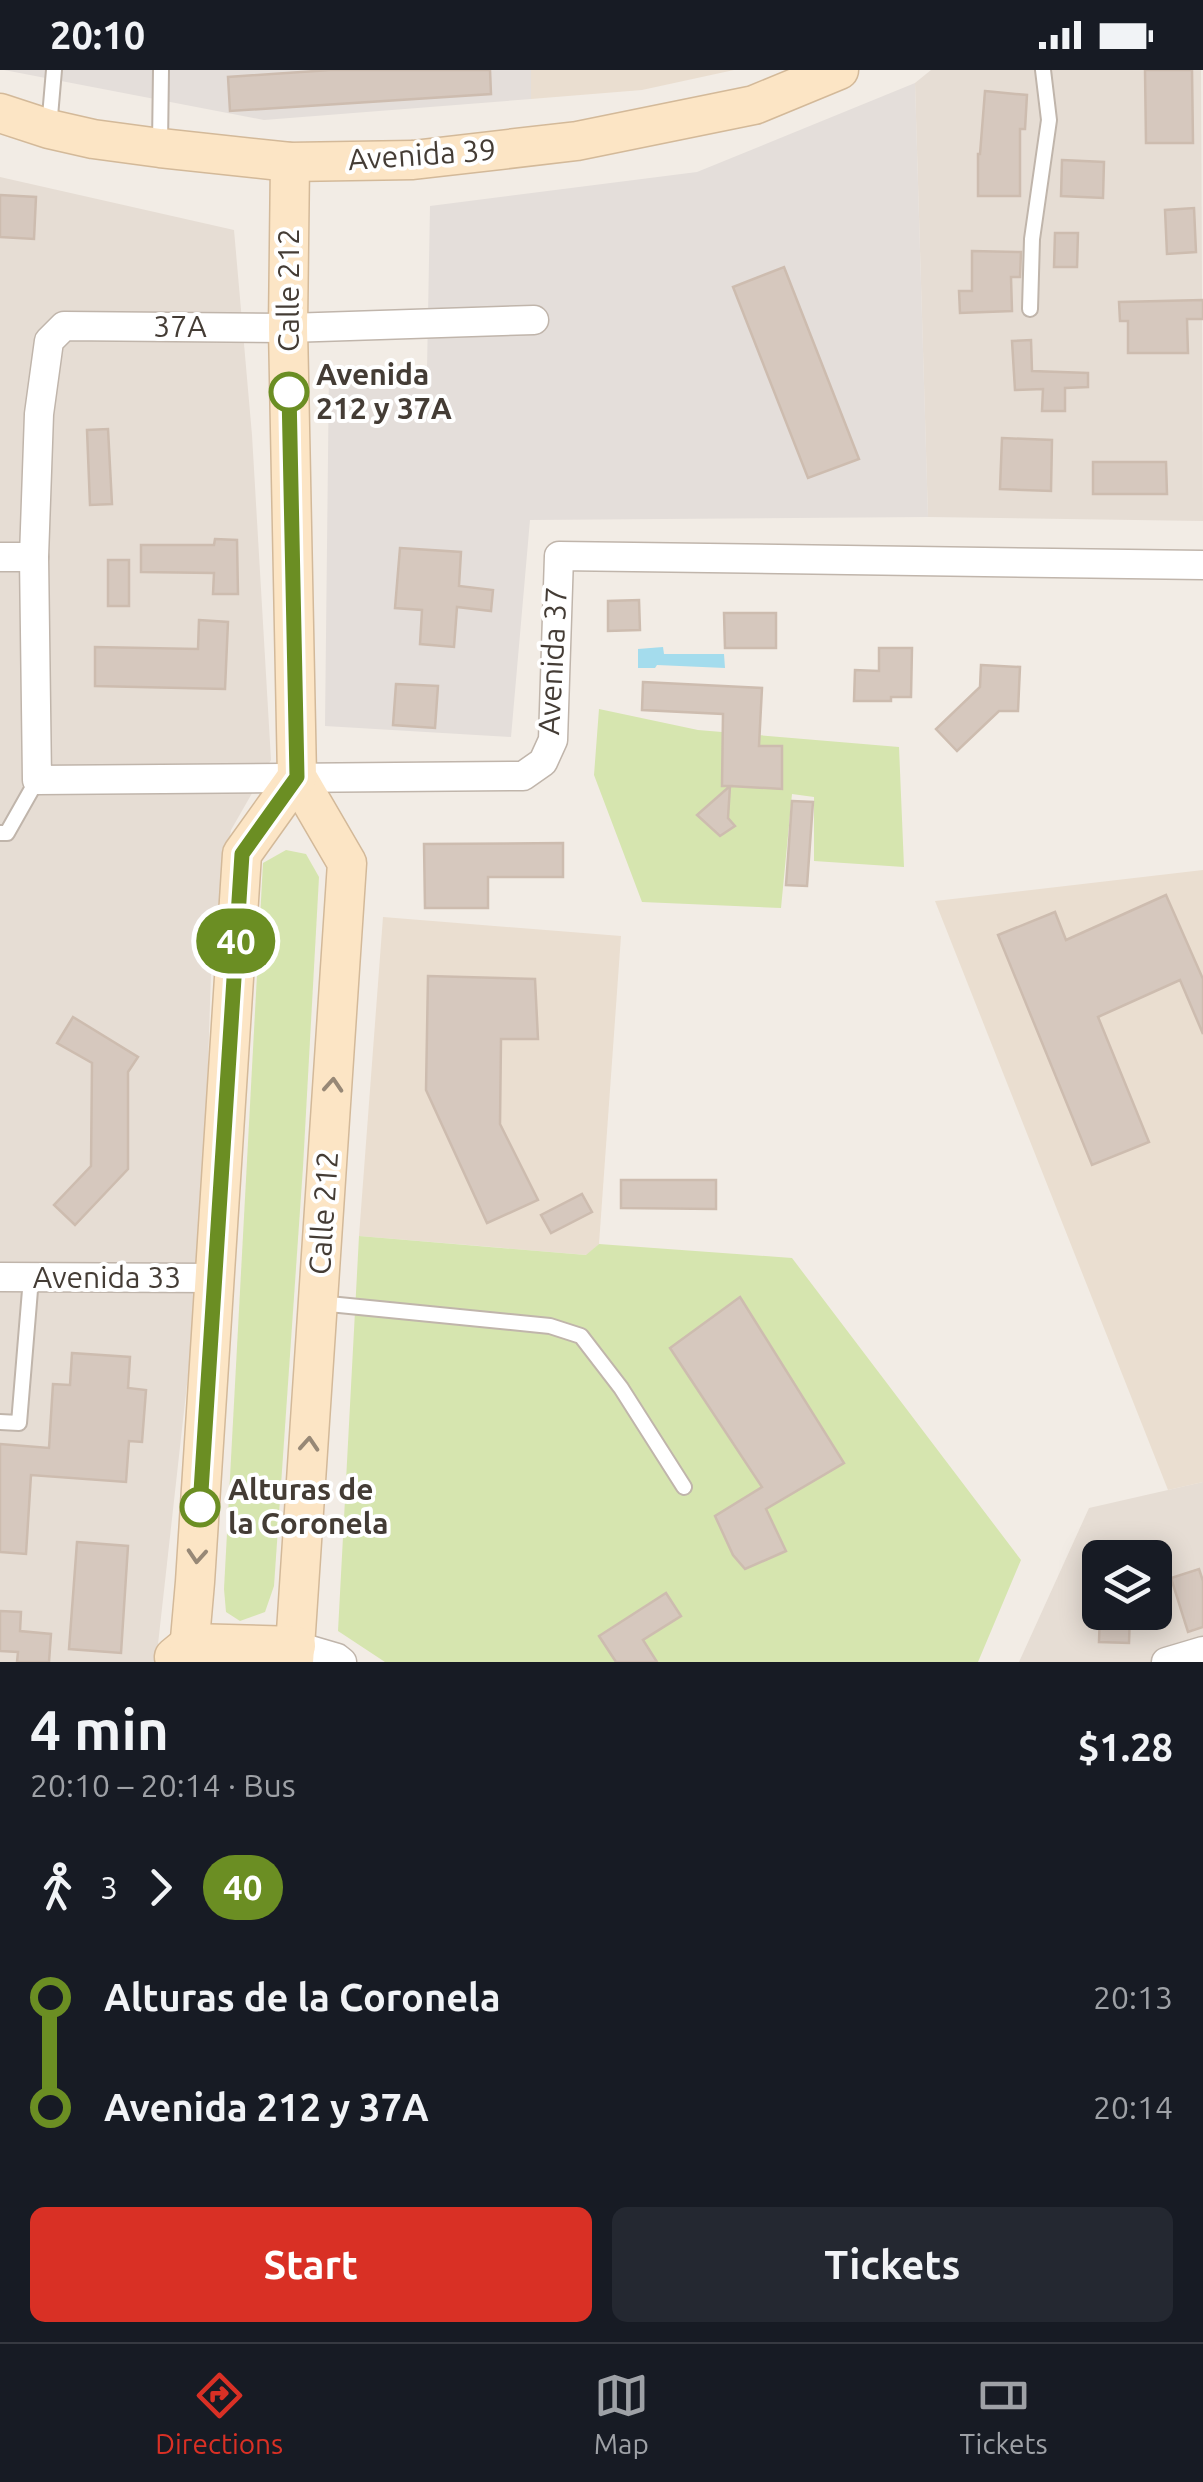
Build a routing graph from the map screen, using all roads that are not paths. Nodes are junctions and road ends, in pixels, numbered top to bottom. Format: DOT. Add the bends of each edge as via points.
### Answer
graph roads {
  1 [pos="54,70"];
  2 [pos="161,70"];
  3 [pos="838,70"];
  4 [pos="1043,70"];
  5 [pos="0,113"];
  6 [pos="49,129"];
  7 [pos="160,148"];
  8 [pos="290,162"];
  9 [pos="1030,310"];
  10 [pos="534,320"];
  11 [pos="288,328"];
  12 [pos="0,557"];
  13 [pos="34,557"];
  14 [pos="1203,565"];
  15 [pos="297,777"];
  16 [pos="37,780"];
  17 [pos="0,834"];
  18 [pos="0,1277"];
  19 [pos="31,1278"];
  20 [pos="215,1278"];
  21 [pos="318,1303"];
  22 [pos="0,1422"];
  23 [pos="684,1486"];
  24 [pos="1203,1651"];
  25 [pos="295,1654"];
  26 [pos="182,1656"];
  27 [pos="342,1662"];
  28 [pos="1166,1662"];
  1 -- 6 [label="lane"];
  2 -- 7 [label="lane"];
  3 -- 8 [label="street, Avenida 39" via="754,105 577,141 413,160"];
  4 -- 9 [label="lane" via="1049,120 1032,239"];
  5 -- 6 [label="street, Avenida 39"];
  6 -- 7 [label="street, Avenida 39"];
  7 -- 8 [label="street, Avenida 39"];
  8 -- 11 [label="street, Calle 212"];
  10 -- 11 [label="street, 37A"];
  11 -- 13 [label="street, 37A" via="64,326 49,341 39,414"];
  11 -- 15 [label="street, Calle 212"];
  12 -- 13 [label="street"];
  13 -- 16 [label="street"];
  14 -- 15 [label="street, Avenida 37" via="558,556 552,740 544,762 524,776"];
  15 -- 16 [label="street, Avenida 37"];
  15 -- 20 [label="street" via="242,854"];
  21 -- 15 [label="street, Calle 212, one-way" via="346,862"];
  16 -- 17 [label="lane" via="7,833"];
  18 -- 19 [label="street, Avenida 33"];
  19 -- 20 [label="street, Avenida 33"];
  19 -- 22 [label="lane" via="18,1423"];
  20 -- 26 [label="street, one-way"];
  21 -- 23 [label="lane" via="550,1326 582,1336"];
  25 -- 21 [label="street, Calle 212, one-way"];
  24 -- 28 [label="street"];
  25 -- 26 [label="street"];
  25 -- 27 [label="street"];
}
